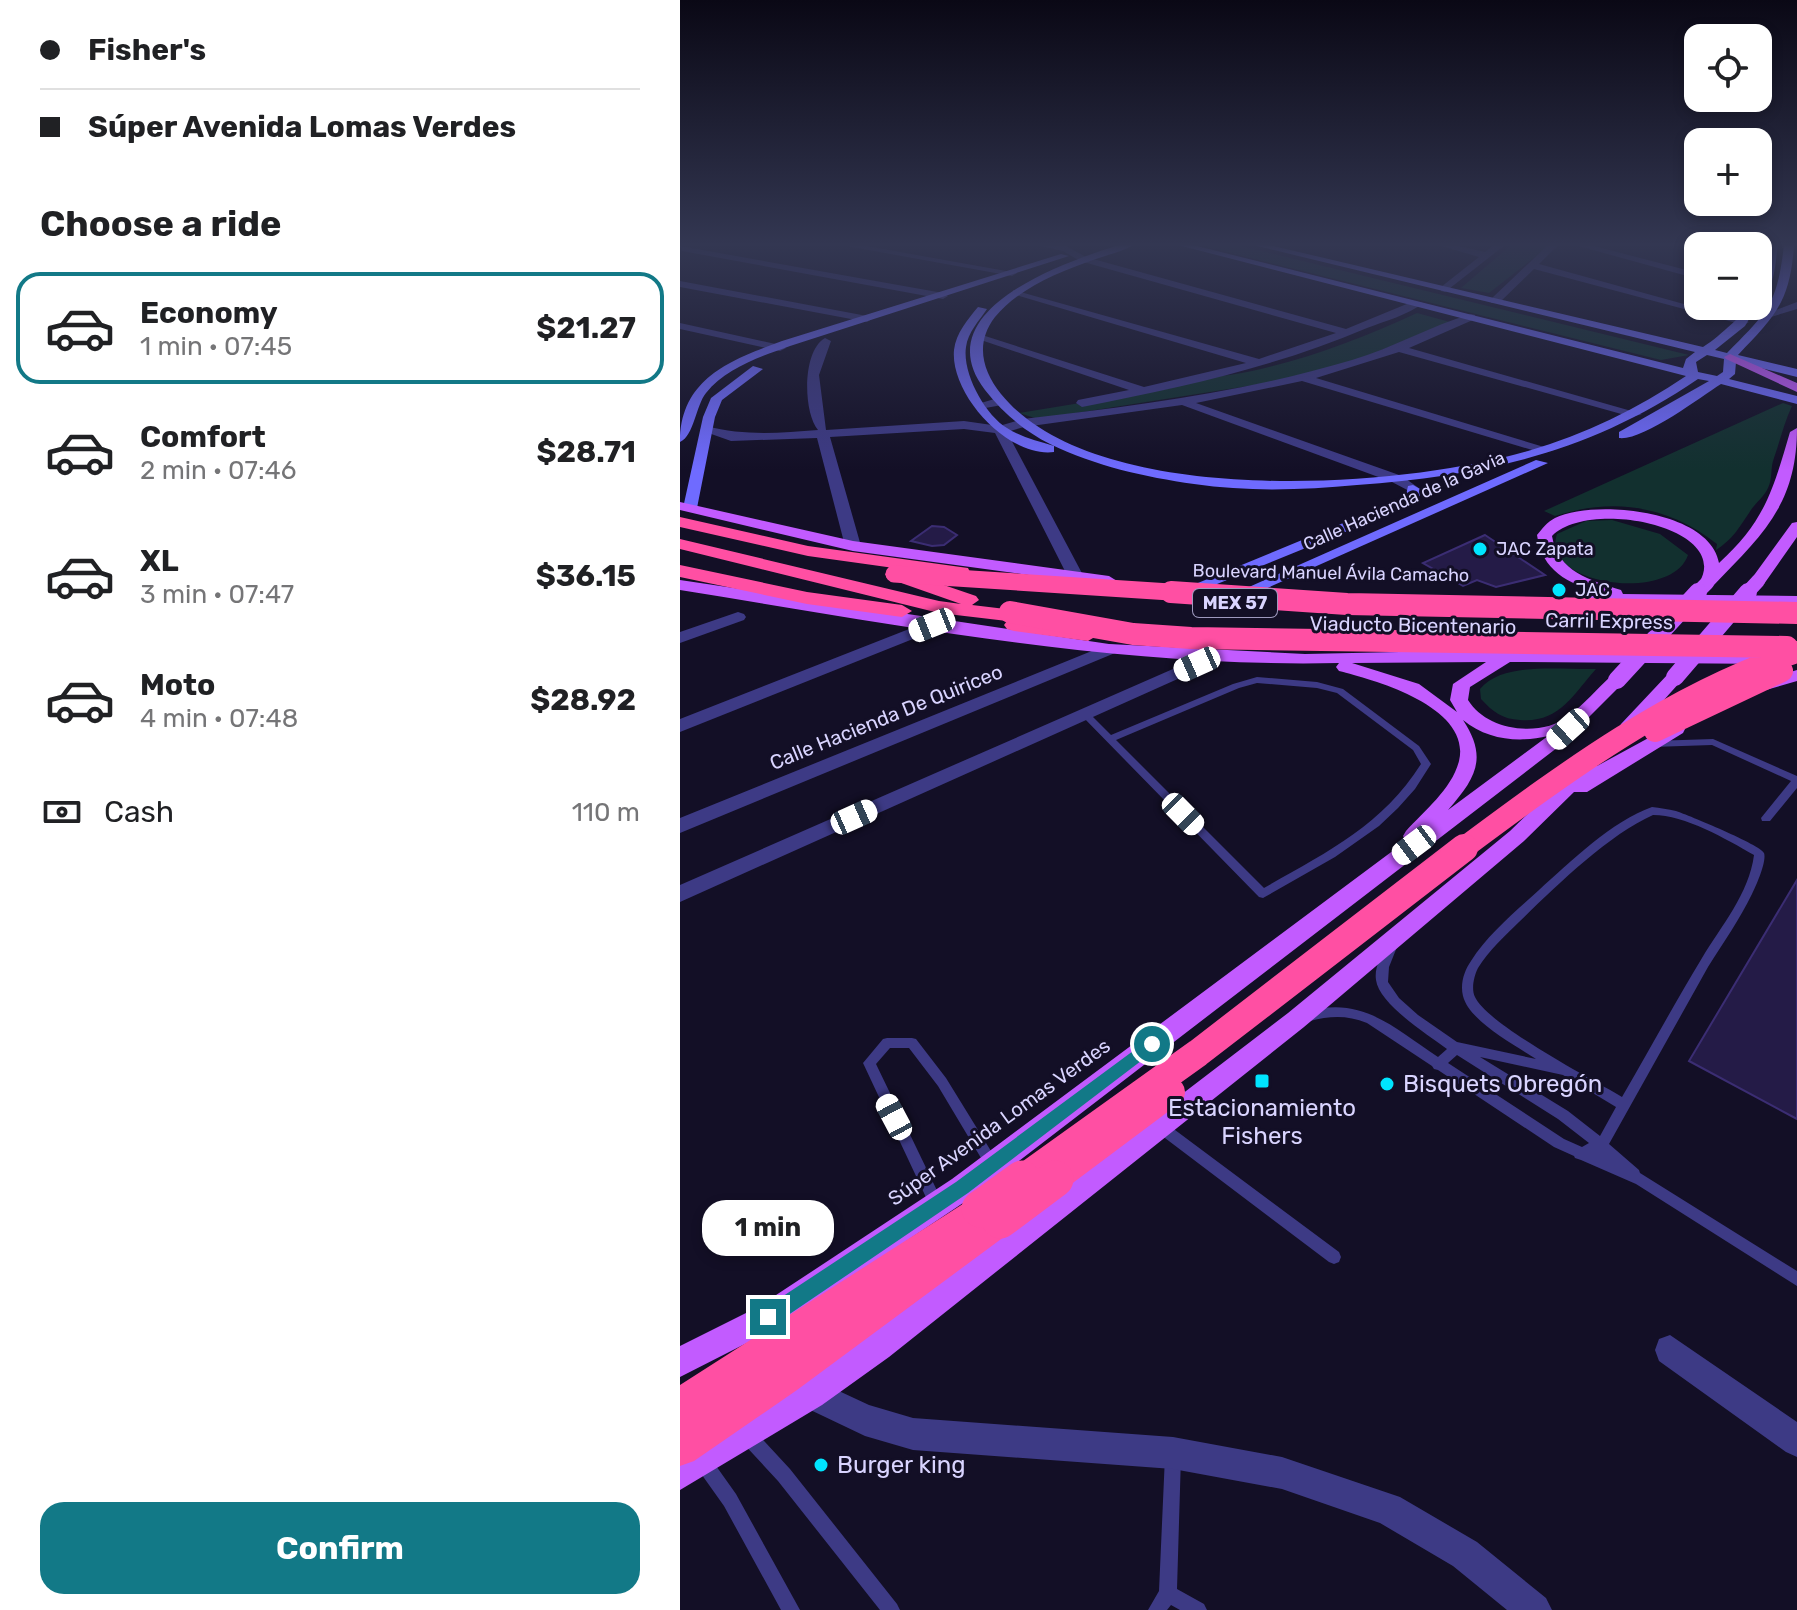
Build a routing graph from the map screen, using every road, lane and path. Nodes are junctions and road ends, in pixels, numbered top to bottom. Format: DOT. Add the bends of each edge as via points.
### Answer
graph roads {
  1 [pos="864,320"];
  2 [pos="898,320"];
  3 [pos="973,320"];
  4 [pos="989,320"];
  5 [pos="1110,320"];
  6 [pos="1302,320"];
  7 [pos="1377,320"];
  8 [pos="1464,320"];
  9 [pos="1483,320"];
  10 [pos="1575,320"];
  11 [pos="1737,320"];
  12 [pos="1765,320"];
  13 [pos="1744,322"];
  14 [pos="680,326"];
  15 [pos="1347,333"];
  16 [pos="978,337"];
  17 [pos="825,341"];
  18 [pos="780,348"];
  19 [pos="1398,348"];
  20 [pos="1709,352"];
  21 [pos="1730,357"];
  22 [pos="1260,363"];
  23 [pos="1797,373"];
  24 [pos="1695,375"];
  25 [pos="1305,378"];
  26 [pos="1717,380"];
  27 [pos="711,381"];
  28 [pos="734,383"];
  29 [pos="1797,388"];
  30 [pos="1145,391"];
  31 [pos="1797,400"];
  32 [pos="998,402"];
  33 [pos="1183,403"];
  34 [pos="984,411"];
  35 [pos="1636,414"];
  36 [pos="1018,419"];
  37 [pos="707,423"];
  38 [pos="1000,430"];
  39 [pos="822,431"];
  40 [pos="1797,432"];
  41 [pos="680,438"];
  42 [pos="1539,456"];
  43 [pos="1397,479"];
  44 [pos="1413,489"];
  45 [pos="683,512"];
  46 [pos="1797,526"];
  47 [pos="680,531"];
  48 [pos="680,544"];
  49 [pos="853,546"];
  50 [pos="680,571"];
  51 [pos="894,574"];
  52 [pos="1076,577"];
  53 [pos="1709,581"];
  54 [pos="680,585"];
  55 [pos="1184,592"];
  56 [pos="1239,595"];
  57 [pos="1630,598"];
  58 [pos="1797,601"];
  59 [pos="1797,613"];
  60 [pos="738,617"];
  61 [pos="1797,620"];
  62 [pos="932,625"];
  63 [pos="1131,637"];
  64 [pos="680,638"];
  65 [pos="1109,649"];
  66 [pos="1797,651"];
  67 [pos="1214,656"];
  68 [pos="1508,656"];
  69 [pos="1305,659"];
  70 [pos="1797,668"];
  71 [pos="1797,675"];
  72 [pos="1086,715"];
  73 [pos="1581,718"];
  74 [pos="680,726"];
  75 [pos="1110,739"];
  76 [pos="1650,744"];
  77 [pos="1797,781"];
  78 [pos="1766,818"];
  79 [pos="680,826"];
  80 [pos="1517,836"];
  81 [pos="1389,864"];
  82 [pos="680,894"];
  83 [pos="1394,938"];
  84 [pos="1296,1020"];
  85 [pos="1457,1047"];
  86 [pos="1438,1065"];
  87 [pos="1571,1072"];
  88 [pos="1624,1105"];
  89 [pos="1160,1126"];
  90 [pos="1602,1144"];
  91 [pos="1580,1154"];
  92 [pos="993,1164"];
  93 [pos="1641,1180"];
  94 [pos="937,1204"];
  95 [pos="990,1214"];
  96 [pos="1334,1257"];
  97 [pos="1797,1279"];
  98 [pos="1670,1350"];
  99 [pos="680,1362"];
  100 [pos="811,1394"];
  101 [pos="680,1406"];
  102 [pos="746,1433"];
  103 [pos="1797,1441"];
  104 [pos="1173,1453"];
  105 [pos="687,1460"];
  106 [pos="1168,1594"];
  107 [pos="791,1610"];
  108 [pos="891,1610"];
  109 [pos="1157,1610"];
  110 [pos="1198,1610"];
  111 [pos="1534,1610"];
  1 -- 18 [label="main road"];
  2 -- 17 [label="main road"];
  3 -- 34 [label="main road" via="959,351 960,369"];
  4 -- 16 [label="main road"];
  5 -- 22 [label="street"];
  6 -- 15 [label="street"];
  7 -- 15 [label="street"];
  8 -- 19 [label="street"];
  9 -- 24 [label="main road"];
  10 -- 20 [label="main road"];
  11 -- 13 [label="street"];
  12 -- 21 [label="main road"];
  13 -- 20 [label="main road, Calle Hacienda de la Gavia"];
  14 -- 18 [label="street"];
  15 -- 22 [label="street"];
  16 -- 30 [label="street"];
  16 -- 32 [label="main road, Calle Hacienda de la Gavia" via="978,370"];
  17 -- 28 [label="main road"];
  17 -- 39 [label="street" via="811,379"];
  18 -- 27 [label="main road"];
  19 -- 25 [label="street"];
  19 -- 35 [label="street"];
  20 -- 21 [label="main road"];
  20 -- 24 [label="main road, Calle Hacienda de la Gavia" via="1690,361"];
  21 -- 23 [label="main road"];
  21 -- 26 [label="main road" via="1729,374"];
  21 -- 29 [label="main road"];
  22 -- 30 [label="street"];
  24 -- 26 [label="main road"];
  24 -- 35 [label="main road, Calle Hacienda de la Gavia"];
  25 -- 33 [label="street"];
  25 -- 42 [label="street"];
  26 -- 31 [label="main road"];
  26 -- 42 [label="main road, Calle Hacienda de la Gavia" via="1627,433"];
  27 -- 28 [label="main road"];
  27 -- 41 [label="main road" via="691,406"];
  28 -- 37 [label="main road" via="717,398"];
  30 -- 36 [label="street"];
  32 -- 34 [label="street"];
  32 -- 36 [label="main road, Calle Hacienda de la Gavia"];
  33 -- 36 [label="street"];
  33 -- 43 [label="street"];
  34 -- 38 [label="main road"];
  34 -- 39 [label="street"];
  35 -- 42 [label="main road, Calle Hacienda de la Gavia"];
  36 -- 38 [label="street"];
  36 -- 43 [label="main road, Calle Hacienda de la Gavia" via="1077,450 1196,480 1277,486"];
  37 -- 39 [label="street" via="743,437"];
  37 -- 45 [label="main road"];
  38 -- 39 [label="street" via="964,425"];
  38 -- 44 [label="main road" via="1081,461 1189,487 1271,495"];
  38 -- 52 [label="street"];
  39 -- 49 [label="street"];
  40 -- 53 [label="main road, Súper Avenida Lomas Verdes" via="1766,519"];
  42 -- 43 [label="main road, Calle Hacienda de la Gavia"];
  42 -- 44 [label="main road, Calle Hacienda de la Gavia"];
  42 -- 56 [label="main road, Calle Hacienda de la Gavia"];
  43 -- 44 [label="street"];
  44 -- 55 [label="main road, Calle Hacienda de la Gavia" via="1404,503"];
  45 -- 49 [label="main road, Boulevard Manuel Ávila Camacho"];
  45 -- 61 [label="highway, Boulevard Manuel Ávila Camacho / MEX 57" via="808,551 1189,602"];
  46 -- 80 [label="main road, bridge" via="1758,581 1650,707"];
  47 -- 51 [label="highway, Viaducto Bicentenario"];
  48 -- 66 [label="highway, MEX 57" via="939,607 998,615 1198,634"];
  49 -- 52 [label="main road, Boulevard Manuel Ávila Camacho"];
  50 -- 63 [label="highway" via="859,606"];
  51 -- 59 [label="highway, Viaducto Bicentenario, bridge" via="1347,604"];
  51 -- 63 [label="highway, Viaducto Bicentenario, bridge" via="1010,612"];
  52 -- 55 [label="main road, Boulevard Manuel Ávila Camacho"];
  53 -- 57 [label="main road" via="1709,554 1698,539 1637,516 1583,515 1559,522 1544,535 1545,551 1558,568"];
  53 -- 73 [label="main road, Súper Avenida Lomas Verdes, bridge"];
  54 -- 62 [label="main road"];
  55 -- 56 [label="main road, Boulevard Manuel Ávila Camacho"];
  56 -- 57 [label="main road, Boulevard Manuel Ávila Camacho"];
  57 -- 58 [label="main road, Boulevard Manuel Ávila Camacho"];
  60 -- 64 [label="street"];
  62 -- 65 [label="main road"];
  62 -- 74 [label="street"];
  63 -- 66 [label="highway, Viaducto Bicentenario, bridge" via="1262,647"];
  65 -- 67 [label="main road"];
  65 -- 79 [label="street, Calle Hacienda De Quiriceo"];
  66 -- 68 [label="main road"];
  66 -- 95 [label="highway, bridge" via="1709,684 1507,815"];
  67 -- 69 [label="main road"];
  67 -- 72 [label="street"];
  68 -- 69 [label="main road"];
  68 -- 73 [label="main road" via="1462,684 1459,700 1472,719 1494,731 1516,734 1558,728"];
  69 -- 81 [label="main road" via="1406,685 1441,707 1466,741 1470,759 1461,780"];
  70 -- 95 [label="highway, bridge" via="1616,750 1398,912 1120,1132"];
  71 -- 76 [label="main road" via="1772,682"];
  72 -- 75 [label="lane"];
  72 -- 82 [label="street"];
  73 -- 81 [label="main road, Súper Avenida Lomas Verdes"];
  75 -- 75 [label="lane" via="1263,894 1371,829 1416,783 1426,764 1416,748 1340,691 1257,680"];
  76 -- 77 [label="lane" via="1713,742"];
  76 -- 80 [label="main road" via="1598,774"];
  77 -- 78 [label="lane"];
  80 -- 83 [label="main road"];
  81 -- 92 [label="main road, Súper Avenida Lomas Verdes"];
  83 -- 84 [label="main road"];
  83 -- 85 [label="lane" via="1382,985"];
  84 -- 86 [label="lane" via="1336,1010 1355,1012"];
  84 -- 89 [label="main road"];
  85 -- 86 [label="lane"];
  85 -- 87 [label="lane"];
  85 -- 90 [label="lane"];
  86 -- 91 [label="lane"];
  87 -- 88 [label="lane"];
  87 -- 88 [label="lane" via="1475,1009 1468,997 1474,964 1502,930 1626,823 1645,813 1670,814 1759,853 1752,881"];
  88 -- 90 [label="lane"];
  89 -- 96 [label="lane"];
  89 -- 100 [label="main road"];
  90 -- 91 [label="lane"];
  90 -- 93 [label="lane"];
  91 -- 93 [label="lane"];
  92 -- 94 [label="main road, Súper Avenida Lomas Verdes"];
  92 -- 94 [label="lane" via="912,1043 887,1043 869,1063"];
  93 -- 97 [label="lane"];
  94 -- 99 [label="main road, Súper Avenida Lomas Verdes" via="768,1317"];
  95 -- 101 [label="highway"];
  95 -- 105 [label="highway"];
  98 -- 103 [label="street"];
  100 -- 102 [label="main road"];
  100 -- 104 [label="street" via="865,1420 913,1434"];
  102 -- 105 [label="main road"];
  102 -- 108 [label="lane"];
  104 -- 106 [label="lane"];
  104 -- 111 [label="street" via="1282,1473 1388,1509 1465,1554"];
  105 -- 107 [label="lane" via="730,1500"];
  106 -- 109 [label="lane"];
  106 -- 110 [label="lane"];
}
